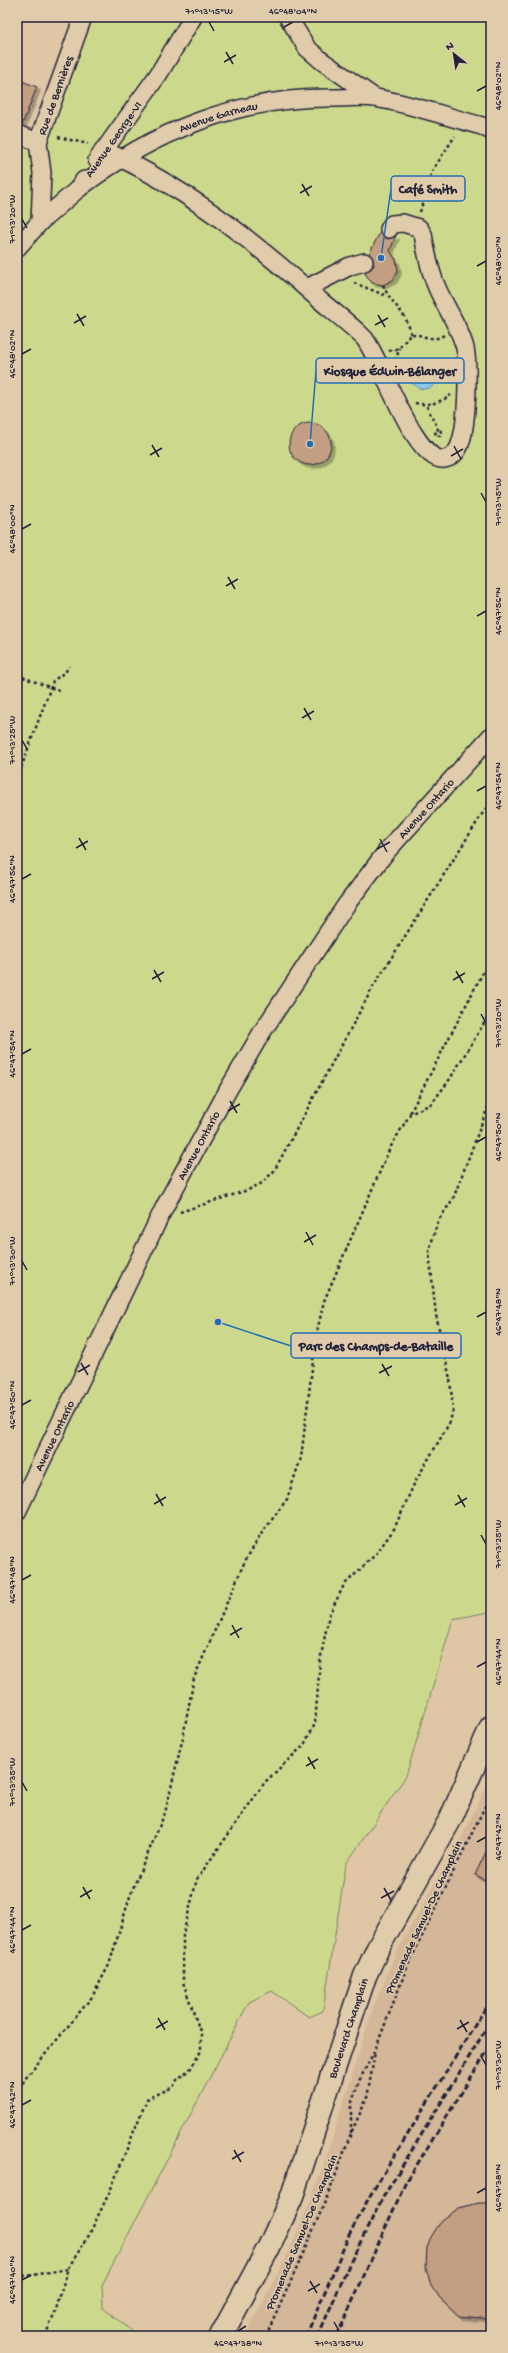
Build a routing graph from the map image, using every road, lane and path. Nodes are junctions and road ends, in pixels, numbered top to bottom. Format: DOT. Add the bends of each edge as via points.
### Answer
graph roads {
  1 [pos="83,17"];
  2 [pos="193,17"];
  3 [pos="288,17"];
  4 [pos="375,98"];
  5 [pos="464,122"];
  6 [pos="488,128"];
  7 [pos="17,134"];
  8 [pos="40,137"];
  9 [pos="103,150"];
  10 [pos="120,158"];
  11 [pos="78,189"];
  12 [pos="40,222"];
  13 [pos="419,228"];
  14 [pos="389,229"];
  15 [pos="17,248"];
  16 [pos="364,262"];
  17 [pos="347,283"];
  18 [pos="383,285"];
  19 [pos="307,288"];
  20 [pos="387,296"];
  21 [pos="454,323"];
  22 [pos="411,334"];
  23 [pos="368,346"];
  24 [pos="399,348"];
  25 [pos="396,368"];
  26 [pos="455,390"];
  27 [pos="409,400"];
  28 [pos="427,406"];
  29 [pos="438,430"];
  30 [pos="69,666"];
  31 [pos="17,675"];
  32 [pos="51,688"];
  33 [pos="60,691"];
  34 [pos="491,736"];
  35 [pos="17,779"];
  36 [pos="491,800"];
  37 [pos="17,892"];
  38 [pos="17,900"];
  39 [pos="491,956"];
  40 [pos="491,1012"];
  41 [pos="491,1099"];
  42 [pos="410,1114"];
  43 [pos="165,1206"];
  44 [pos="17,1512"];
  45 [pos="491,1727"];
  46 [pos="491,1794"];
  47 [pos="376,2050"];
  48 [pos="17,2094"];
  49 [pos="351,2133"];
  50 [pos="68,2268"];
  51 [pos="17,2275"];
  52 [pos="45,2336"];
  53 [pos="221,2336"];
  54 [pos="266,2336"];
  1 -- 8 [label="street, Rue de Bernières"];
  2 -- 9 [label="street, Avenue George-VI" via="158,75"];
  3 -- 4 [label="street, Avenue Garneau" via="307,48"];
  4 -- 5 [label="street, Avenue Garneau"];
  4 -- 10 [label="street, Avenue Garneau" via="304,97 241,107 198,120"];
  5 -- 6 [label="street, Avenue Garneau"];
  5 -- 13 [label="path" via="432,171 420,206"];
  7 -- 8 [label="street"];
  8 -- 9 [label="path" via="83,142"];
  8 -- 12 [label="street, Rue de Bernières"];
  9 -- 10 [label="street"];
  9 -- 11 [label="street, Avenue George-VI"];
  10 -- 11 [label="street, Avenue Garneau"];
  10 -- 19 [label="street" via="211,211"];
  11 -- 12 [label="street, Avenue George-VI"];
  12 -- 15 [label="street, Avenue George-VI"];
  13 -- 14 [label="street" via="403,223 392,224"];
  13 -- 21 [label="street" via="423,234 435,283"];
  16 -- 19 [label="street" via="350,266"];
  17 -- 20 [label="path" via="355,283"];
  18 -- 20 [label="path"];
  19 -- 23 [label="street" via="365,339"];
  20 -- 22 [label="path" via="404,314"];
  21 -- 22 [label="path" via="441,337 435,339"];
  21 -- 23 [label="street" via="465,348 465,403 462,440 458,450 446,459 438,459 419,442"];
  22 -- 24 [label="path"];
  23 -- 24 [label="path" via="382,351"];
  24 -- 25 [label="path"];
  26 -- 28 [label="path" via="436,404"];
  27 -- 28 [label="path"];
  28 -- 29 [label="path"];
  30 -- 32 [label="path" via="66,672 53,681"];
  31 -- 32 [label="path"];
  32 -- 33 [label="path"];
  32 -- 35 [label="path"];
  34 -- 43 [label="street, Avenue Ontario" via="386,852 346,905 236,1077"];
  36 -- 43 [label="path" via="372,987 274,1171 262,1183 248,1190 177,1212"];
  37 -- 38 [label="path"];
  39 -- 42 [label="path"];
  40 -- 42 [label="path" via="448,1082 431,1104"];
  41 -- 50 [label="path" via="453,1199 438,1221 429,1250 436,1315 450,1379 453,1410 450,1422 415,1482 394,1530 376,1554 344,1585 329,1615 320,1661 315,1724 304,1745 265,1782 212,1854 197,1879 183,1934 183,1982 201,2034 201,2051 191,2068 173,2087 147,2099 110,2191 88,2237"];
  42 -- 48 [label="path" via="390,1148 324,1301 316,1336 301,1458 287,1499 245,1561 194,1678 165,1813 131,1893 109,1965 92,1997 25,2079"];
  43 -- 44 [label="street, Avenue Ontario"];
  45 -- 53 [label="main road, Boulevard Champlain" via="451,1818 365,1976 291,2199 269,2247"];
  46 -- 47 [label="path, Promenade Samuel-De Champlain" via="408,1966"];
  47 -- 49 [label="path, Promenade Samuel-De Champlain" via="367,2098"];
  47 -- 49 [label="path, Promenade Samuel-De Champlain" via="354,2094"];
  49 -- 54 [label="path, Promenade Samuel-De Champlain" via="332,2185"];
  50 -- 51 [label="path" via="27,2276"];
  50 -- 52 [label="path" via="55,2313"];
}
